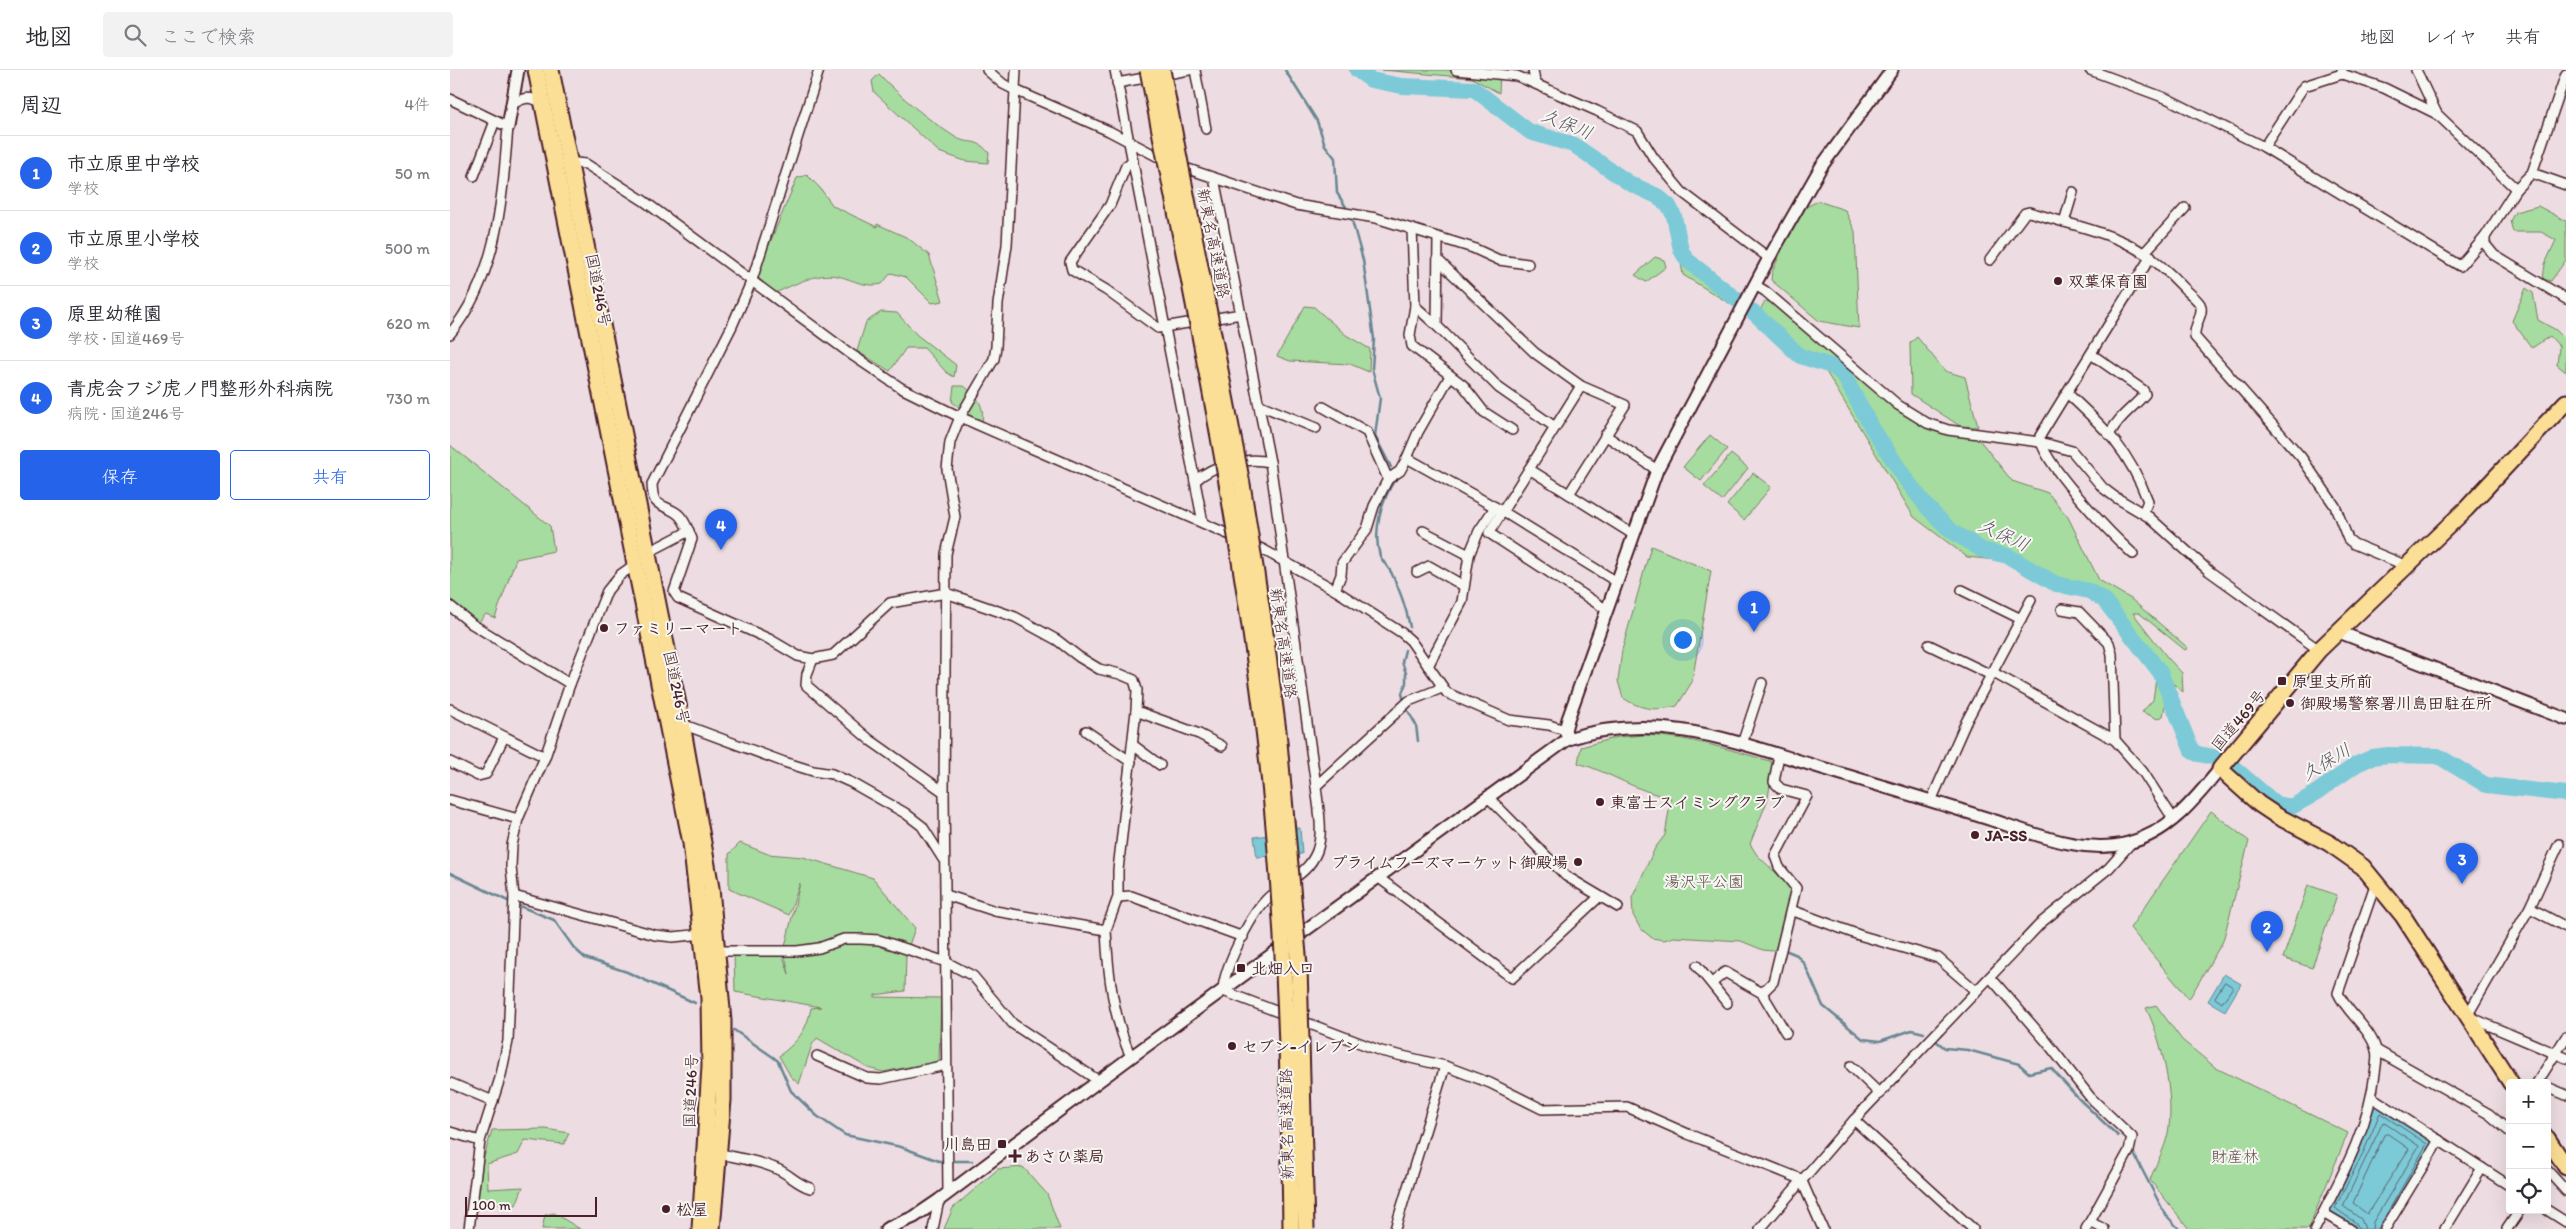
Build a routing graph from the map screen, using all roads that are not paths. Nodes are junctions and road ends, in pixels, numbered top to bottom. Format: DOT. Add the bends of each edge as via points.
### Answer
graph roads {
  1 [pos="518,70"];
  2 [pos="536,70"];
  3 [pos="551,70"];
  4 [pos="819,70"];
  5 [pos="987,70"];
  6 [pos="1016,70"];
  7 [pos="1115,70"];
  8 [pos="1148,70"];
  9 [pos="1162,70"];
  10 [pos="1188,70"];
  11 [pos="1196,70"];
  12 [pos="1456,70"];
  13 [pos="1533,70"];
  14 [pos="1892,70"];
  15 [pos="2090,70"];
  16 [pos="2416,70"];
  17 [pos="2342,72"];
  18 [pos="2566,74"];
  19 [pos="1535,82"];
  20 [pos="1117,83"];
  21 [pos="1015,90"];
  22 [pos="450,99"];
  23 [pos="543,103"];
  24 [pos="513,104"];
  25 [pos="2437,114"];
  26 [pos="495,121"];
  27 [pos="508,127"];
  28 [pos="1206,129"];
  29 [pos="1129,141"];
  30 [pos="2264,147"];
  31 [pos="1133,160"];
  32 [pos="563,162"];
  33 [pos="2532,173"];
  34 [pos="474,176"];
  35 [pos="1214,178"];
  36 [pos="2566,184"];
  37 [pos="2516,190"];
  38 [pos="2073,192"];
  39 [pos="2185,208"];
  40 [pos="2064,222"];
  41 [pos="1412,228"];
  42 [pos="1438,238"];
  43 [pos="2485,238"];
  44 [pos="2148,254"];
  45 [pos="1769,258"];
  46 [pos="1990,260"];
  47 [pos="1439,261"];
  48 [pos="1528,264"];
  49 [pos="752,280"];
  50 [pos="1755,285"];
  51 [pos="2566,300"];
  52 [pos="1415,306"];
  53 [pos="1241,314"];
  54 [pos="1437,326"];
  55 [pos="1166,328"];
  56 [pos="450,334"];
  57 [pos="2091,354"];
  58 [pos="1450,376"];
  59 [pos="1581,386"];
  60 [pos="2067,392"];
  61 [pos="2566,402"];
  62 [pos="1260,405"];
  63 [pos="1323,407"];
  64 [pos="960,417"];
  65 [pos="1555,427"];
  66 [pos="1316,428"];
  67 [pos="1512,430"];
  68 [pos="2110,433"];
  69 [pos="1605,435"];
  70 [pos="2040,442"];
  71 [pos="1407,458"];
  72 [pos="1270,462"];
  73 [pos="1529,468"];
  74 [pos="1657,470"];
  75 [pos="1388,479"];
  76 [pos="1195,481"];
  77 [pos="1569,494"];
  78 [pos="1499,509"];
  79 [pos="2143,513"];
  80 [pos="1203,523"];
  81 [pos="689,531"];
  82 [pos="1423,531"];
  83 [pos="1634,535"];
  84 [pos="647,551"];
  85 [pos="2133,554"];
  86 [pos="1469,555"];
  87 [pos="1284,561"];
  88 [pos="636,565"];
  89 [pos="2407,566"];
  90 [pos="1417,572"];
  91 [pos="1617,582"];
  92 [pos="1464,586"];
  93 [pos="1335,590"];
  94 [pos="1962,590"];
  95 [pos="946,592"];
  96 [pos="2031,600"];
  97 [pos="450,606"];
  98 [pos="2062,608"];
  99 [pos="1607,610"];
  100 [pos="2021,619"];
  101 [pos="2339,632"];
  102 [pos="1929,645"];
  103 [pos="2319,650"];
  104 [pos="813,659"];
  105 [pos="1428,666"];
  106 [pos="1991,674"];
  107 [pos="1762,683"];
  108 [pos="570,684"];
  109 [pos="1442,688"];
  110 [pos="450,708"];
  111 [pos="1136,711"];
  112 [pos="2566,719"];
  113 [pos="682,724"];
  114 [pos="1086,732"];
  115 [pos="1567,735"];
  116 [pos="504,737"];
  117 [pos="2116,740"];
  118 [pos="1742,744"];
  119 [pos="1132,745"];
  120 [pos="1222,746"];
  121 [pos="1779,755"];
  122 [pos="545,757"];
  123 [pos="450,762"];
  124 [pos="1131,762"];
  125 [pos="1160,765"];
  126 [pos="2220,769"];
  127 [pos="1316,786"];
  128 [pos="944,792"];
  129 [pos="1488,798"];
  130 [pos="450,800"];
  131 [pos="1931,801"];
  132 [pos="518,819"];
  133 [pos="2174,820"];
  134 [pos="2131,843"];
  135 [pos="2562,847"];
  136 [pos="945,861"];
  137 [pos="1379,878"];
  138 [pos="2376,882"];
  139 [pos="946,895"];
  140 [pos="514,896"];
  141 [pos="1118,897"];
  142 [pos="1599,897"];
  143 [pos="1618,907"];
  144 [pos="2530,908"];
  145 [pos="1791,910"];
  146 [pos="2566,927"];
  147 [pos="1106,930"];
  148 [pos="703,934"];
  149 [pos="1243,936"];
  150 [pos="718,951"];
  151 [pos="946,962"];
  152 [pos="1697,966"];
  153 [pos="1990,977"];
  154 [pos="1712,983"];
  155 [pos="1223,991"];
  156 [pos="1976,991"];
  157 [pos="1762,993"];
  158 [pos="1727,1003"];
  159 [pos="2467,1016"];
  160 [pos="1786,1033"];
  161 [pos="2566,1037"];
  162 [pos="2376,1050"];
  163 [pos="2555,1053"];
  164 [pos="817,1056"];
  165 [pos="1131,1056"];
  166 [pos="2566,1058"];
  167 [pos="946,1065"];
  168 [pos="1444,1066"];
  169 [pos="1851,1066"];
  170 [pos="2508,1079"];
  171 [pos="2539,1079"];
  172 [pos="1099,1081"];
  173 [pos="450,1083"];
  174 [pos="2551,1089"];
  175 [pos="1880,1094"];
  176 [pos="2566,1095"];
  177 [pos="2373,1098"];
  178 [pos="493,1101"];
  179 [pos="1854,1120"];
  180 [pos="2506,1128"];
  181 [pos="450,1132"];
  182 [pos="2440,1140"];
  183 [pos="480,1141"];
  184 [pos="2551,1144"];
  185 [pos="720,1154"];
  186 [pos="2566,1167"];
  187 [pos="2482,1168"];
  188 [pos="2551,1174"];
  189 [pos="1801,1179"];
  190 [pos="2506,1183"];
  191 [pos="810,1188"];
  192 [pos="2566,1191"];
  193 [pos="944,1196"];
  194 [pos="2323,1213"];
  195 [pos="2551,1213"];
  196 [pos="2517,1214"];
  197 [pos="2566,1222"];
  198 [pos="2088,1225"];
  199 [pos="469,1229"];
  200 [pos="700,1229"];
  201 [pos="712,1229"];
  202 [pos="886,1229"];
  203 [pos="933,1229"];
  204 [pos="1291,1229"];
  205 [pos="1306,1229"];
  206 [pos="1395,1229"];
  207 [pos="1760,1229"];
  208 [pos="1823,1229"];
  209 [pos="1973,1229"];
  210 [pos="2104,1229"];
  211 [pos="2315,1229"];
  212 [pos="2350,1229"];
  213 [pos="2385,1229"];
  214 [pos="2445,1229"];
  215 [pos="2507,1229"];
  1 -- 24 [label="street"];
  2 -- 23 [label="highway, 国道246号"];
  3 -- 32 [label="highway, 国道246号"];
  4 -- 49 [label="street"];
  5 -- 21 [label="street"];
  6 -- 21 [label="street"];
  7 -- 20 [label="street"];
  8 -- 204 [label="highway, 新東名高速道路, bridge" via="1228,487 1264,732 1284,969"];
  9 -- 205 [label="highway, 新東名高速道路, bridge" via="1242,484 1277,722 1299,966"];
  10 -- 20 [label="street"];
  11 -- 28 [label="street"];
  12 -- 19 [label="street" via="1517,76"];
  13 -- 19 [label="street"];
  14 -- 45 [label="street" via="1821,167"];
  15 -- 30 [label="street" via="2168,99"];
  16 -- 25 [label="street"];
  17 -- 25 [label="street"];
  17 -- 30 [label="street" via="2304,86"];
  18 -- 33 [label="street"];
  19 -- 45 [label="street" via="1637,132 1682,192"];
  20 -- 29 [label="street"];
  21 -- 29 [label="street"];
  21 -- 64 [label="street" via="1007,245 994,359"];
  22 -- 26 [label="street"];
  23 -- 24 [label="street" via="532,97"];
  23 -- 32 [label="highway, 国道246号"];
  24 -- 27 [label="street"];
  25 -- 37 [label="street"];
  26 -- 27 [label="street"];
  26 -- 34 [label="street"];
  27 -- 56 [label="street" via="496,238 470,302"];
  29 -- 31 [label="street"];
  29 -- 35 [label="street" via="1171,163"];
  30 -- 43 [label="street" via="2460,266"];
  31 -- 55 [label="street"];
  31 -- 55 [label="street" via="1126,166 1106,211 1070,262 1072,270 1158,328"];
  32 -- 49 [label="street" via="586,164 644,201"];
  32 -- 84 [label="highway, 国道246号"];
  32 -- 88 [label="highway, 国道246号"];
  33 -- 36 [label="street"];
  33 -- 37 [label="street"];
  35 -- 41 [label="street" via="1296,206 1360,214"];
  35 -- 53 [label="street"];
  37 -- 43 [label="street"];
  38 -- 40 [label="street"];
  39 -- 44 [label="street"];
  40 -- 44 [label="street" via="2112,236"];
  40 -- 46 [label="street" via="2025,213"];
  41 -- 42 [label="street"];
  41 -- 52 [label="street"];
  42 -- 47 [label="street"];
  42 -- 48 [label="street" via="1499,260"];
  43 -- 51 [label="street" via="2485,244 2494,255"];
  44 -- 57 [label="street"];
  44 -- 89 [label="street" via="2200,305 2201,314 2194,327 2195,337 2301,457 2335,506 2348,539"];
  45 -- 50 [label="street"];
  47 -- 54 [label="street"];
  47 -- 59 [label="street" via="1535,353"];
  49 -- 64 [label="street" via="901,388"];
  49 -- 81 [label="street" via="652,484 653,498 660,507 676,512"];
  50 -- 70 [label="street" via="1898,405 1927,423 1948,430"];
  50 -- 74 [label="street"];
  52 -- 54 [label="street"];
  52 -- 58 [label="street" via="1410,335 1412,346"];
  53 -- 55 [label="street"];
  53 -- 62 [label="street"];
  54 -- 65 [label="street" via="1499,388"];
  55 -- 76 [label="street"];
  57 -- 60 [label="street"];
  57 -- 68 [label="street" via="2144,390 2145,394 2132,409 2124,412"];
  58 -- 67 [label="street" via="1463,385 1484,412"];
  58 -- 71 [label="street"];
  59 -- 65 [label="street"];
  59 -- 69 [label="street" via="1625,405"];
  60 -- 68 [label="street"];
  60 -- 70 [label="street" via="2040,436"];
  61 -- 89 [label="highway, 国道469号" via="2466,509"];
  62 -- 66 [label="street"];
  62 -- 72 [label="street"];
  63 -- 75 [label="street" via="1366,432"];
  64 -- 80 [label="street"];
  64 -- 95 [label="street" via="950,442 947,469 955,517 946,554"];
  65 -- 73 [label="street"];
  68 -- 79 [label="street" via="2142,485 2148,500"];
  69 -- 74 [label="street"];
  69 -- 77 [label="street"];
  70 -- 79 [label="street" via="2072,451 2103,488"];
  70 -- 85 [label="street" via="2102,524"];
  71 -- 75 [label="street" via="1400,471"];
  71 -- 78 [label="street"];
  72 -- 76 [label="street" via="1254,460 1221,466 1207,471"];
  72 -- 87 [label="street"];
  73 -- 77 [label="street"];
  73 -- 78 [label="street"];
  74 -- 83 [label="street"];
  75 -- 93 [label="street" via="1367,528 1342,564"];
  76 -- 80 [label="street"];
  77 -- 83 [label="street"];
  78 -- 86 [label="street" via="1479,530"];
  78 -- 91 [label="street"];
  78 -- 99 [label="street" via="1489,533"];
  79 -- 103 [label="street" via="2210,571"];
  80 -- 87 [label="street"];
  81 -- 84 [label="street"];
  81 -- 104 [label="street" via="692,540 674,586 678,598 798,656"];
  82 -- 86 [label="street"];
  83 -- 91 [label="street"];
  84 -- 88 [label="street"];
  84 -- 113 [label="highway, 国道246号"];
  86 -- 92 [label="street"];
  87 -- 93 [label="street"];
  87 -- 127 [label="street"];
  88 -- 108 [label="street" via="620,575 607,590"];
  88 -- 148 [label="highway, 国道246号" via="691,843"];
  89 -- 101 [label="highway, 国道469号"];
  90 -- 92 [label="street" via="1429,566"];
  91 -- 99 [label="street"];
  92 -- 105 [label="street" via="1462,602"];
  93 -- 105 [label="street" via="1402,633"];
  94 -- 100 [label="street"];
  95 -- 104 [label="street" via="890,603 833,655"];
  95 -- 111 [label="street" via="1015,616 1100,669 1134,680"];
  95 -- 128 [label="street"];
  96 -- 100 [label="street"];
  97 -- 108 [label="street" via="472,624"];
  98 -- 117 [label="street" via="2079,612 2110,643"];
  99 -- 115 [label="street"];
  100 -- 106 [label="street"];
  101 -- 103 [label="highway, 国道469号"];
  101 -- 112 [label="street"];
  102 -- 106 [label="street"];
  103 -- 126 [label="highway, 国道469号"];
  104 -- 128 [label="street" via="806,674 806,686 870,740"];
  105 -- 109 [label="street"];
  106 -- 117 [label="street"];
  106 -- 131 [label="street"];
  107 -- 118 [label="street"];
  108 -- 122 [label="street"];
  109 -- 115 [label="street" via="1509,720 1549,725"];
  109 -- 127 [label="street" via="1409,700"];
  110 -- 116 [label="street"];
  111 -- 119 [label="street"];
  111 -- 120 [label="street"];
  113 -- 136 [label="street" via="852,783 922,826"];
  113 -- 150 [label="highway, 国道246号"];
  114 -- 124 [label="street"];
  115 -- 118 [label="street" via="1650,726 1690,730"];
  115 -- 129 [label="street"];
  116 -- 122 [label="street"];
  116 -- 123 [label="street" via="486,774 478,776"];
  117 -- 133 [label="street" via="2143,772"];
  118 -- 121 [label="street"];
  119 -- 124 [label="street"];
  119 -- 125 [label="street"];
  121 -- 131 [label="street"];
  121 -- 145 [label="street" via="1774,782 1782,789 1808,796 1775,856 1779,867 1796,888"];
  122 -- 132 [label="street"];
  124 -- 141 [label="street" via="1118,870"];
  126 -- 133 [label="street"];
  126 -- 138 [label="highway, 国道469号" via="2277,816 2349,855"];
  127 -- 149 [label="street" via="1320,835 1312,862 1265,901"];
  128 -- 136 [label="street"];
  129 -- 137 [label="street"];
  129 -- 142 [label="street" via="1566,876"];
  130 -- 132 [label="street"];
  131 -- 134 [label="street" via="2071,843 2107,847"];
  132 -- 140 [label="street" via="512,845"];
  133 -- 134 [label="street"];
  134 -- 153 [label="street" via="2109,868 2042,922"];
  135 -- 144 [label="street"];
  136 -- 139 [label="street"];
  137 -- 142 [label="street" via="1512,978"];
  137 -- 155 [label="street"];
  138 -- 159 [label="highway, 国道469号" via="2403,916"];
  138 -- 162 [label="street" via="2338,993"];
  139 -- 147 [label="street" via="995,911"];
  139 -- 151 [label="street"];
  140 -- 148 [label="street" via="655,935"];
  140 -- 178 [label="street" via="508,1041"];
  141 -- 147 [label="street"];
  141 -- 149 [label="street" via="1148,900 1188,918"];
  142 -- 143 [label="street"];
  144 -- 146 [label="street"];
  144 -- 159 [label="street"];
  145 -- 156 [label="street" via="1859,935 1938,958"];
  145 -- 157 [label="street" via="1773,982"];
  147 -- 165 [label="street" via="1108,974 1120,1033"];
  148 -- 200 [label="highway, 国道246号" via="709,998 710,1066"];
  149 -- 155 [label="street" via="1223,982"];
  150 -- 151 [label="street" via="797,951 861,938 879,940"];
  150 -- 185 [label="highway, 国道246号" via="723,1021"];
  151 -- 167 [label="street"];
  151 -- 172 [label="street" via="973,976 1013,1024"];
  152 -- 154 [label="street"];
  153 -- 156 [label="street"];
  153 -- 198 [label="street" via="2090,1098 2132,1137 2129,1151"];
  154 -- 157 [label="street" via="1725,972"];
  154 -- 158 [label="street"];
  155 -- 165 [label="street"];
  155 -- 168 [label="street" via="1381,1051"];
  156 -- 175 [label="street"];
  157 -- 160 [label="street"];
  159 -- 163 [label="street"];
  159 -- 170 [label="highway, 国道469号"];
  161 -- 163 [label="street"];
  162 -- 177 [label="street"];
  162 -- 180 [label="street" via="2490,1114"];
  163 -- 166 [label="street"];
  163 -- 171 [label="street"];
  164 -- 167 [label="street" via="867,1078 881,1079"];
  165 -- 172 [label="street"];
  167 -- 193 [label="street"];
  168 -- 189 [label="street" via="1490,1083 1542,1109 1627,1106"];
  168 -- 206 [label="street"];
  169 -- 175 [label="street"];
  172 -- 193 [label="street"];
  173 -- 178 [label="street"];
  174 -- 176 [label="street"];
  175 -- 179 [label="street"];
  177 -- 182 [label="street"];
  177 -- 194 [label="street" via="2357,1143"];
  178 -- 183 [label="street"];
  179 -- 189 [label="street"];
  179 -- 209 [label="street"];
  181 -- 183 [label="street"];
  182 -- 187 [label="street"];
  182 -- 213 [label="street"];
  183 -- 199 [label="street"];
  184 -- 186 [label="highway"];
  185 -- 191 [label="street" via="776,1168"];
  185 -- 201 [label="highway, 国道246号"];
  187 -- 190 [label="street"];
  187 -- 214 [label="street"];
  188 -- 192 [label="street"];
  189 -- 207 [label="street"];
  189 -- 208 [label="street"];
  193 -- 202 [label="street" via="914,1217"];
  193 -- 203 [label="street"];
  194 -- 211 [label="street"];
  194 -- 212 [label="street"];
  195 -- 197 [label="street"];
  196 -- 215 [label="street"];
  198 -- 210 [label="street"];
}
